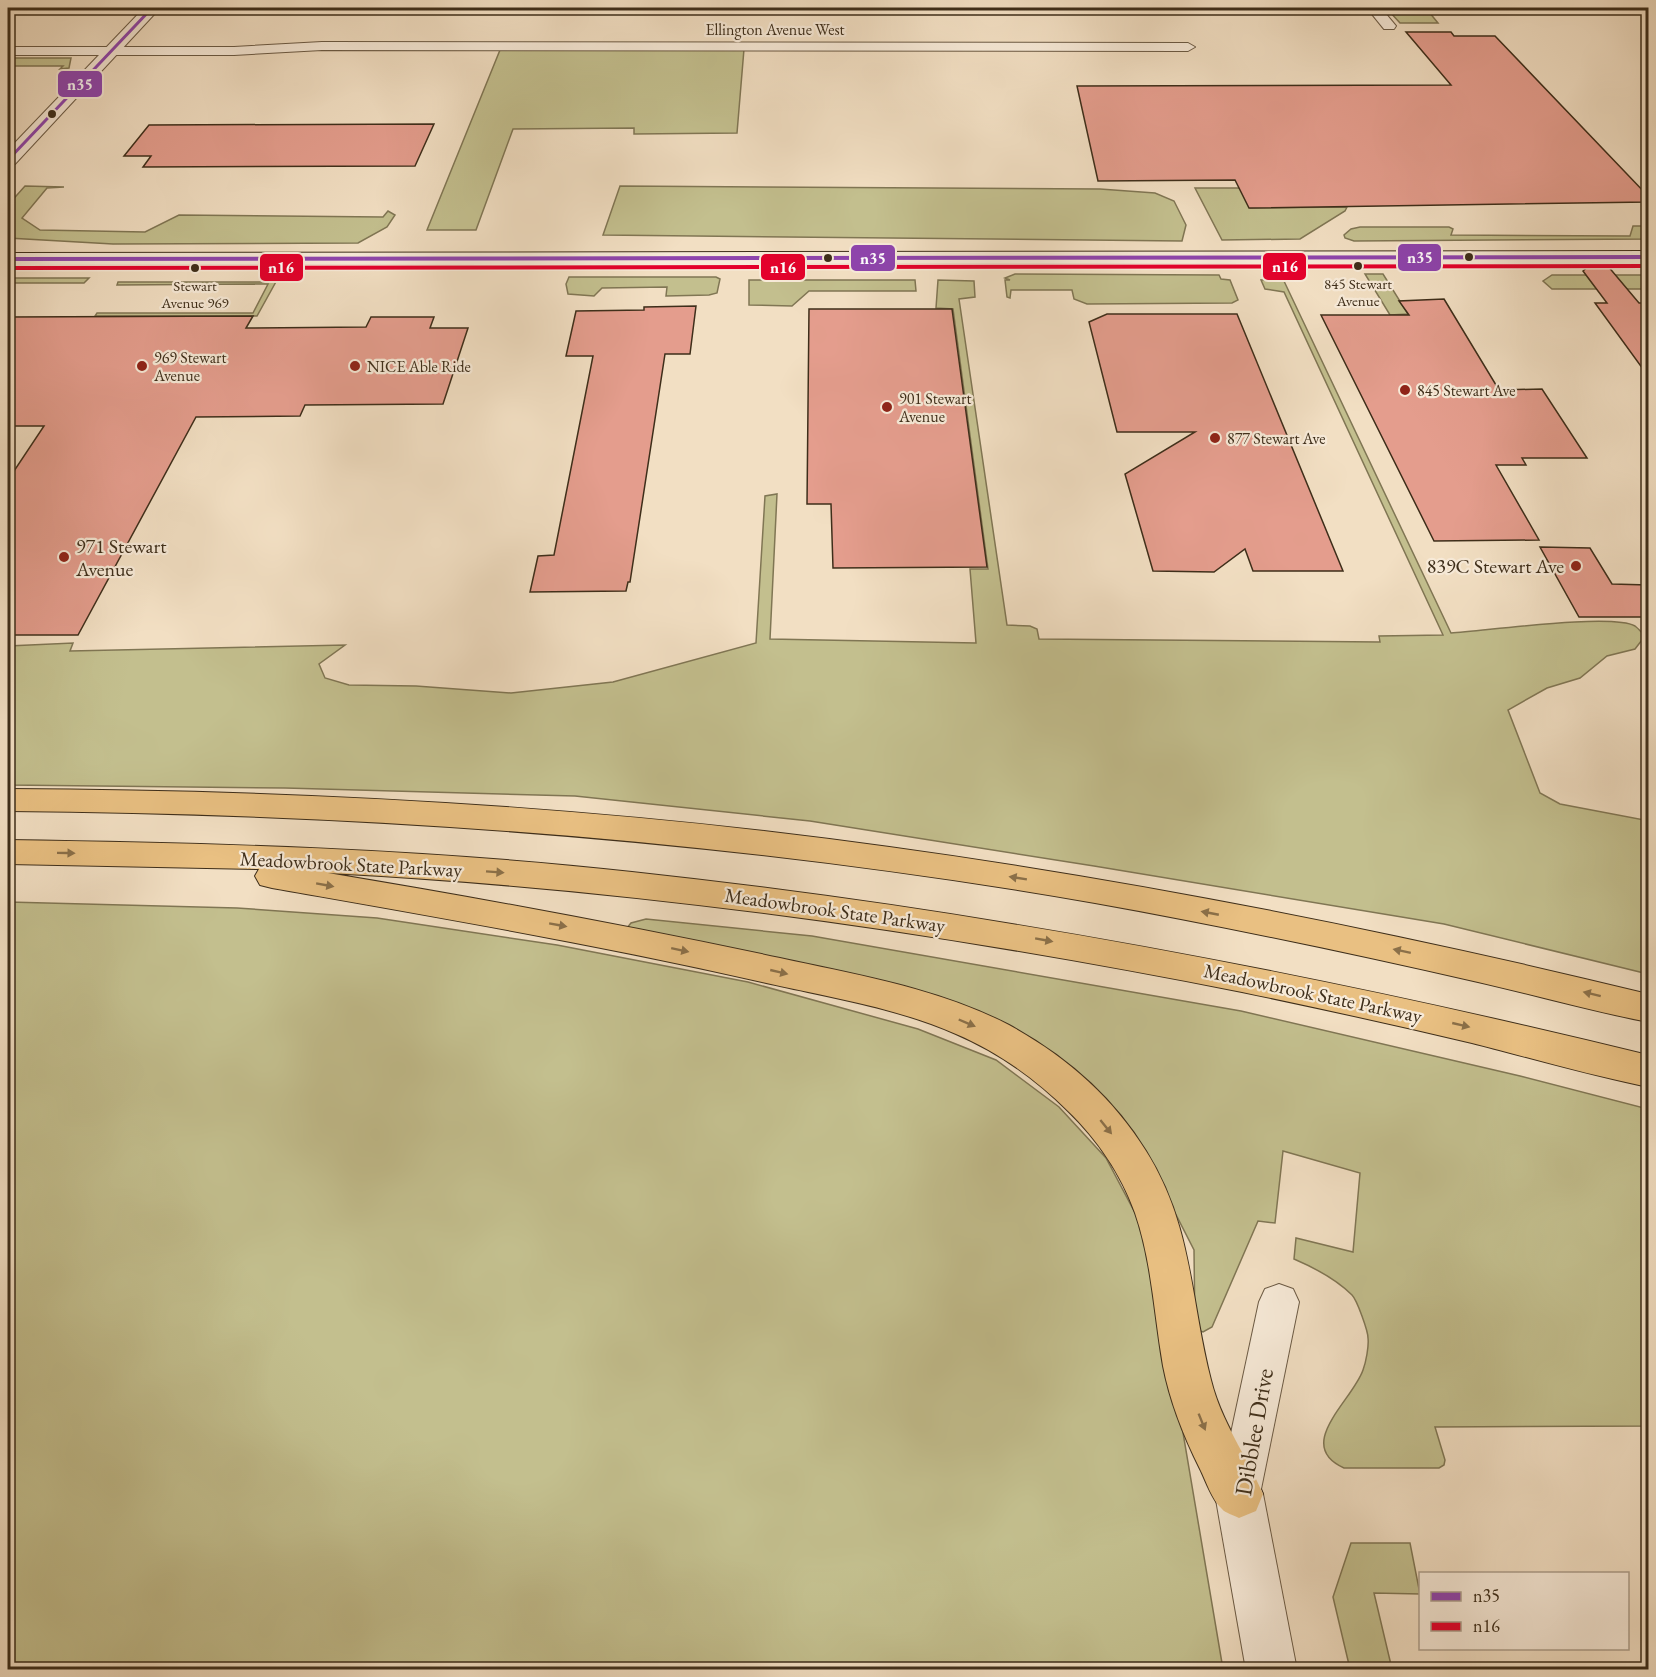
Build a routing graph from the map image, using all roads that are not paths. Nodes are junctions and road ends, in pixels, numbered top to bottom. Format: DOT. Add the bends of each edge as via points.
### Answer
graph roads {
  1 [pos="152,8"];
  2 [pos="1374,8"];
  3 [pos="1389,27"];
  4 [pos="1188,47"];
  5 [pos="8,51"];
  6 [pos="110,52"];
  7 [pos="8,160"];
  8 [pos="1648,257"];
  9 [pos="8,259"];
  10 [pos="8,800"];
  11 [pos="8,852"];
  12 [pos="143,855"];
  13 [pos="1648,1008"];
  14 [pos="1648,1071"];
  15 [pos="1279,1302"];
  16 [pos="1239,1494"];
  17 [pos="1272,1670"];
  1 -- 6 [label="main road"];
  2 -- 3 [label="street"];
  4 -- 6 [label="street, Ellington Avenue West" via="322,46"];
  5 -- 6 [label="street, Ellington Avenue West"];
  6 -- 7 [label="main road"];
  8 -- 9 [label="main road"];
  13 -- 10 [label="highway, one-way" via="1281,926 878,857 640,830 391,810"];
  11 -- 12 [label="highway, Meadowbrook State Parkway, one-way"];
  12 -- 14 [label="highway, Meadowbrook State Parkway, one-way" via="328,861 532,875 881,915 1075,946 1283,986"];
  12 -- 16 [label="highway, one-way" via="638,940 907,1002 996,1036 1066,1084 1102,1122 1134,1166 1156,1211 1169,1254 1185,1366 1195,1406 1213,1449"];
  15 -- 16 [label="street, Dibblee Drive"];
  16 -- 17 [label="main road, Dibblee Drive"];
}
